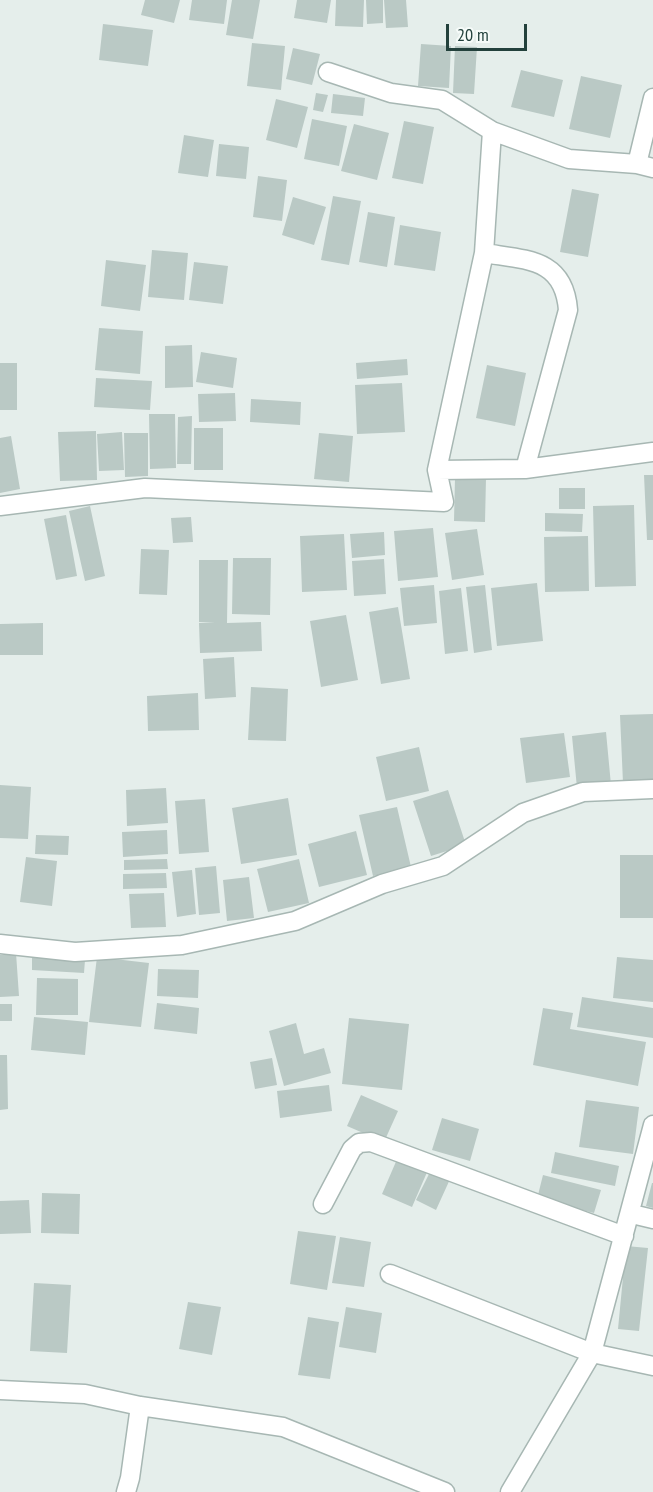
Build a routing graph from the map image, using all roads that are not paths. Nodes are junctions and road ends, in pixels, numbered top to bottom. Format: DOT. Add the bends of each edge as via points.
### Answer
graph roads {
  1 [pos="328,72"];
  2 [pos="653,98"];
  3 [pos="492,131"];
  4 [pos="645,166"];
  5 [pos="484,253"];
  6 [pos="653,452"];
  7 [pos="525,469"];
  8 [pos="437,470"];
  9 [pos="0,507"];
  10 [pos="653,789"];
  11 [pos="0,944"];
  12 [pos="653,1125"];
  13 [pos="323,1204"];
  14 [pos="632,1214"];
  15 [pos="653,1219"];
  16 [pos="624,1236"];
  17 [pos="390,1274"];
  18 [pos="592,1353"];
  19 [pos="653,1366"];
  20 [pos="0,1390"];
  21 [pos="140,1406"];
  22 [pos="126,1492"];
  23 [pos="445,1492"];
  24 [pos="510,1492"];
  1 -- 3 [label="street" via="391,93 441,100"];
  2 -- 4 [label="street"];
  3 -- 4 [label="street" via="569,159"];
  3 -- 5 [label="street"];
  5 -- 7 [label="street" via="535,261 554,274 566,289 568,310"];
  5 -- 8 [label="street"];
  6 -- 7 [label="street"];
  7 -- 8 [label="street"];
  8 -- 9 [label="street" via="444,502 145,488"];
  10 -- 11 [label="street" via="583,792 523,813 442,866 381,884 294,921 182,945 75,952"];
  12 -- 14 [label="street"];
  13 -- 16 [label="street" via="352,1149 359,1143 371,1142"];
  14 -- 15 [label="street"];
  14 -- 16 [label="street"];
  16 -- 18 [label="street"];
  17 -- 18 [label="street"];
  18 -- 19 [label="street"];
  18 -- 24 [label="street"];
  20 -- 21 [label="street" via="85,1394"];
  21 -- 22 [label="street"];
  21 -- 23 [label="street" via="283,1427"];
}
